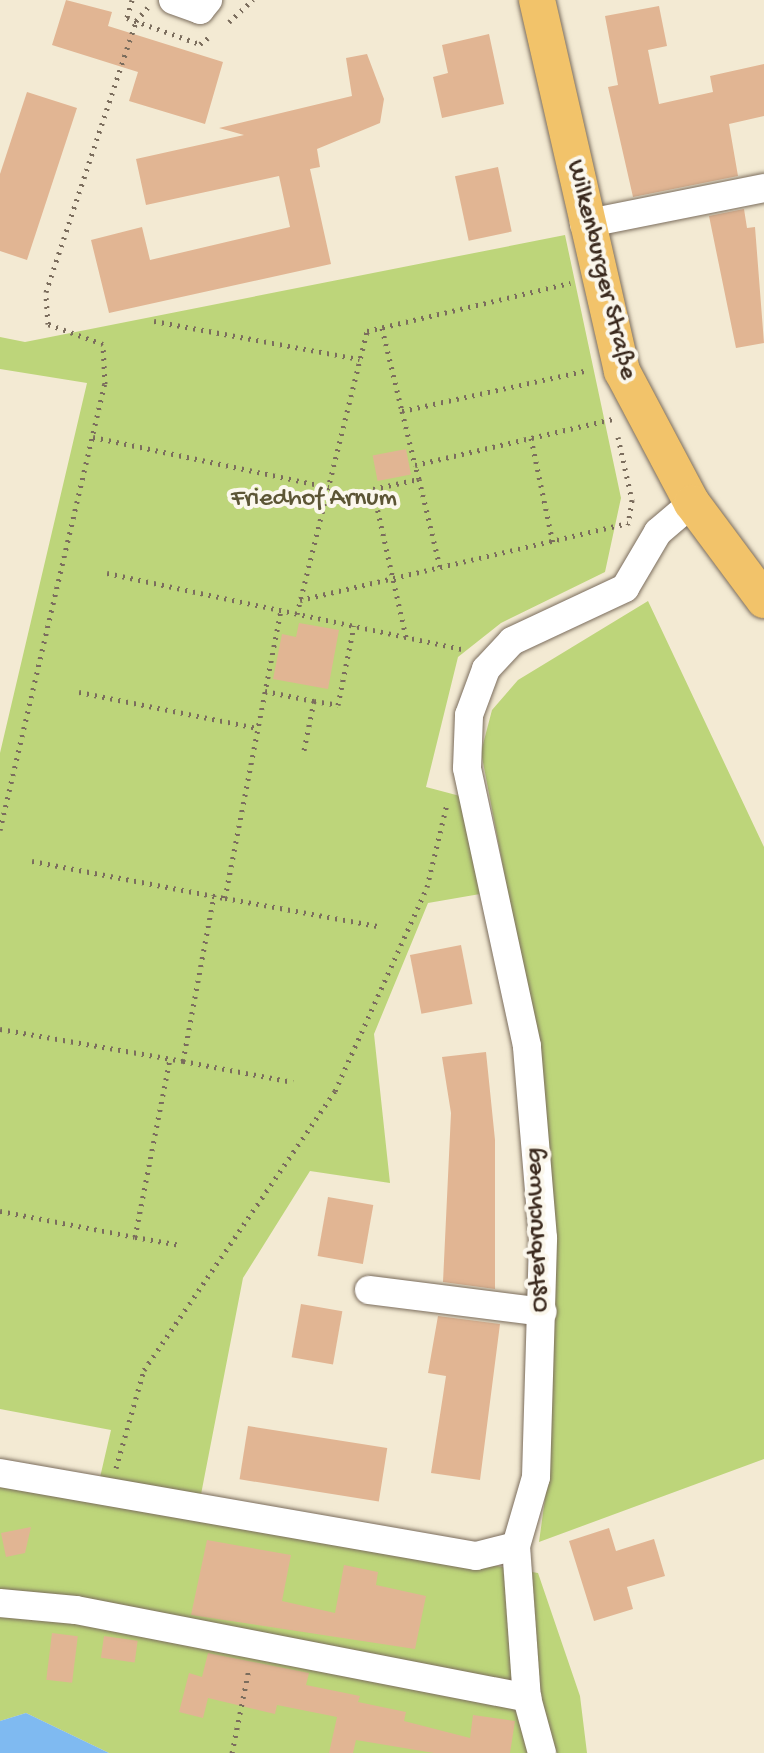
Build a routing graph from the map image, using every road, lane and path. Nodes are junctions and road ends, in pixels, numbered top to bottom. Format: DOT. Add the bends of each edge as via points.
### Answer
graph roads {
  1 [pos="132,0"];
  2 [pos="154,0"];
  3 [pos="173,0"];
  4 [pos="208,0"];
  5 [pos="538,0"];
  6 [pos="136,21"];
  7 [pos="764,188"];
  8 [pos="584,224"];
  9 [pos="579,281"];
  10 [pos="154,321"];
  11 [pos="382,328"];
  12 [pos="360,359"];
  13 [pos="601,367"];
  14 [pos="611,405"];
  15 [pos="402,411"];
  16 [pos="614,418"];
  17 [pos="93,437"];
  18 [pos="531,438"];
  19 [pos="415,465"];
  20 [pos="419,479"];
  21 [pos="329,487"];
  22 [pos="692,503"];
  23 [pos="628,523"];
  24 [pos="624,538"];
  25 [pos="553,543"];
  26 [pos="440,567"];
  27 [pos="107,573"];
  28 [pos="392,578"];
  29 [pos="300,600"];
  30 [pos="764,600"];
  31 [pos="281,610"];
  32 [pos="297,614"];
  33 [pos="354,626"];
  34 [pos="406,637"];
  35 [pos="473,651"];
  36 [pos="265,691"];
  37 [pos="79,692"];
  38 [pos="314,701"];
  39 [pos="258,728"];
  40 [pos="303,755"];
  41 [pos="467,768"];
  42 [pos="0,830"];
  43 [pos="32,861"];
  44 [pos="214,895"];
  45 [pos="225,898"];
  46 [pos="377,926"];
  47 [pos="0,1029"];
  48 [pos="170,1059"];
  49 [pos="183,1061"];
  50 [pos="293,1082"];
  51 [pos="0,1211"];
  52 [pos="135,1237"];
  53 [pos="180,1245"];
  54 [pos="369,1290"];
  55 [pos="543,1312"];
  56 [pos="0,1473"];
  57 [pos="109,1493"];
  58 [pos="516,1546"];
  59 [pos="0,1603"];
  60 [pos="254,1645"];
  61 [pos="527,1698"];
  62 [pos="232,1753"];
  63 [pos="542,1753"];
  1 -- 6 [label="path" via="127,18"];
  2 -- 6 [label="path"];
  3 -- 4 [label="street" via="200,10"];
  5 -- 8 [label="main road, Wilkenburger Straße"];
  6 -- 17 [label="path" via="46,292 48,324 103,344 105,384"];
  7 -- 8 [label="street"];
  8 -- 22 [label="main road, Wilkenburger Straße" via="622,371"];
  9 -- 11 [label="path"];
  10 -- 12 [label="path"];
  11 -- 12 [label="path" via="367,331"];
  11 -- 15 [label="path"];
  12 -- 21 [label="path"];
  13 -- 15 [label="path"];
  14 -- 16 [label="path"];
  15 -- 19 [label="path"];
  16 -- 18 [label="path"];
  16 -- 23 [label="path" via="632,500"];
  17 -- 21 [label="path"];
  17 -- 42 [label="path"];
  18 -- 19 [label="path"];
  18 -- 25 [label="path"];
  19 -- 20 [label="path"];
  20 -- 26 [label="path"];
  20 -- 28 [label="path" via="373,489"];
  21 -- 29 [label="path"];
  22 -- 30 [label="main road, Wilkenburger Straße"];
  22 -- 41 [label="street, Osterbruchweg" via="658,532 625,588 512,641 486,669 469,715"];
  23 -- 24 [label="path"];
  23 -- 25 [label="path"];
  25 -- 26 [label="path"];
  26 -- 28 [label="path"];
  27 -- 31 [label="path"];
  28 -- 29 [label="path"];
  28 -- 34 [label="path"];
  29 -- 32 [label="path"];
  31 -- 32 [label="path"];
  31 -- 36 [label="path"];
  32 -- 33 [label="path"];
  33 -- 34 [label="path"];
  33 -- 38 [label="path" via="338,705"];
  34 -- 35 [label="path"];
  36 -- 38 [label="path"];
  36 -- 39 [label="path"];
  37 -- 39 [label="path"];
  38 -- 40 [label="path"];
  39 -- 45 [label="path"];
  41 -- 55 [label="street, Osterbruchweg" via="527,1046"];
  41 -- 57 [label="path" via="443,811 427,887 335,1091 144,1370"];
  43 -- 44 [label="path"];
  44 -- 45 [label="path"];
  44 -- 49 [label="path"];
  45 -- 46 [label="path"];
  47 -- 48 [label="path"];
  48 -- 49 [label="path"];
  48 -- 52 [label="path"];
  49 -- 50 [label="path"];
  51 -- 52 [label="path"];
  52 -- 53 [label="path"];
  54 -- 55 [label="street"];
  55 -- 58 [label="street, Osterbruchweg" via="536,1477"];
  56 -- 57 [label="street"];
  57 -- 58 [label="street" via="476,1556"];
  58 -- 61 [label="street"];
  59 -- 60 [label="street" via="76,1610"];
  60 -- 61 [label="street"];
  60 -- 62 [label="path"];
  61 -- 63 [label="street"];
}
